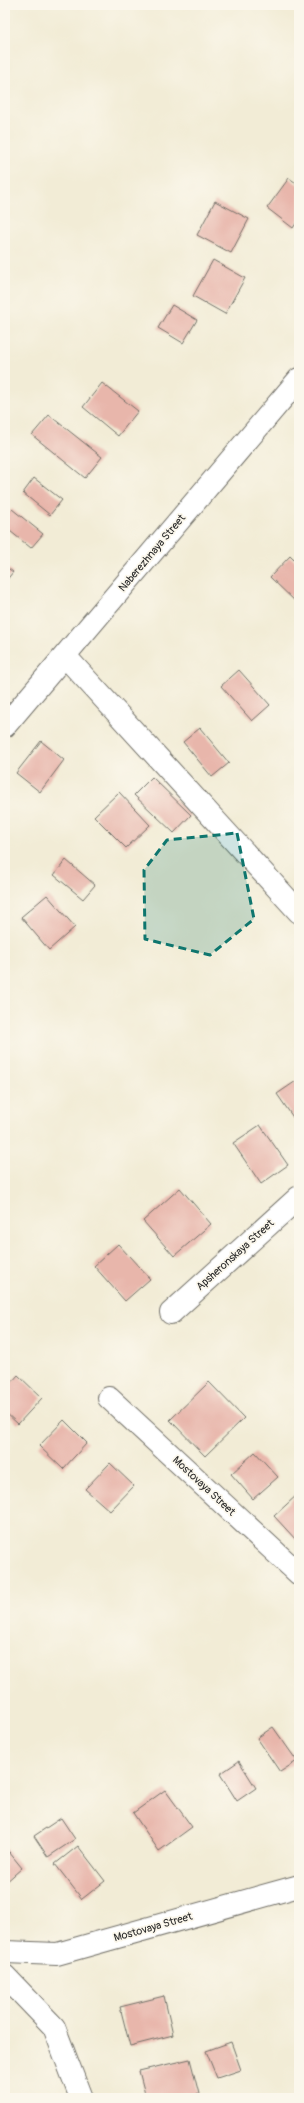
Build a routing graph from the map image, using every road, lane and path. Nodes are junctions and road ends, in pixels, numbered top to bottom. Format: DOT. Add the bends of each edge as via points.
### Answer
graph roads {
  1 [pos="299,379"];
  2 [pos="65,656"];
  3 [pos="5,726"];
  4 [pos="299,912"];
  5 [pos="299,1197"];
  6 [pos="171,1313"];
  7 [pos="109,1398"];
  8 [pos="299,1574"];
  9 [pos="299,1886"];
  10 [pos="5,1952"];
  11 [pos="5,1976"];
  12 [pos="81,2098"];
  1 -- 2 [label="street, Naberezhnaya Street"];
  2 -- 3 [label="street, Naberezhnaya Street"];
  2 -- 4 [label="street"];
  5 -- 6 [label="street, Apsheronskaya Street"];
  7 -- 8 [label="street, Mostovaya Street"];
  9 -- 10 [label="street, Mostovaya Street" via="57,1954"];
  11 -- 12 [label="street" via="54,2027"];
}
